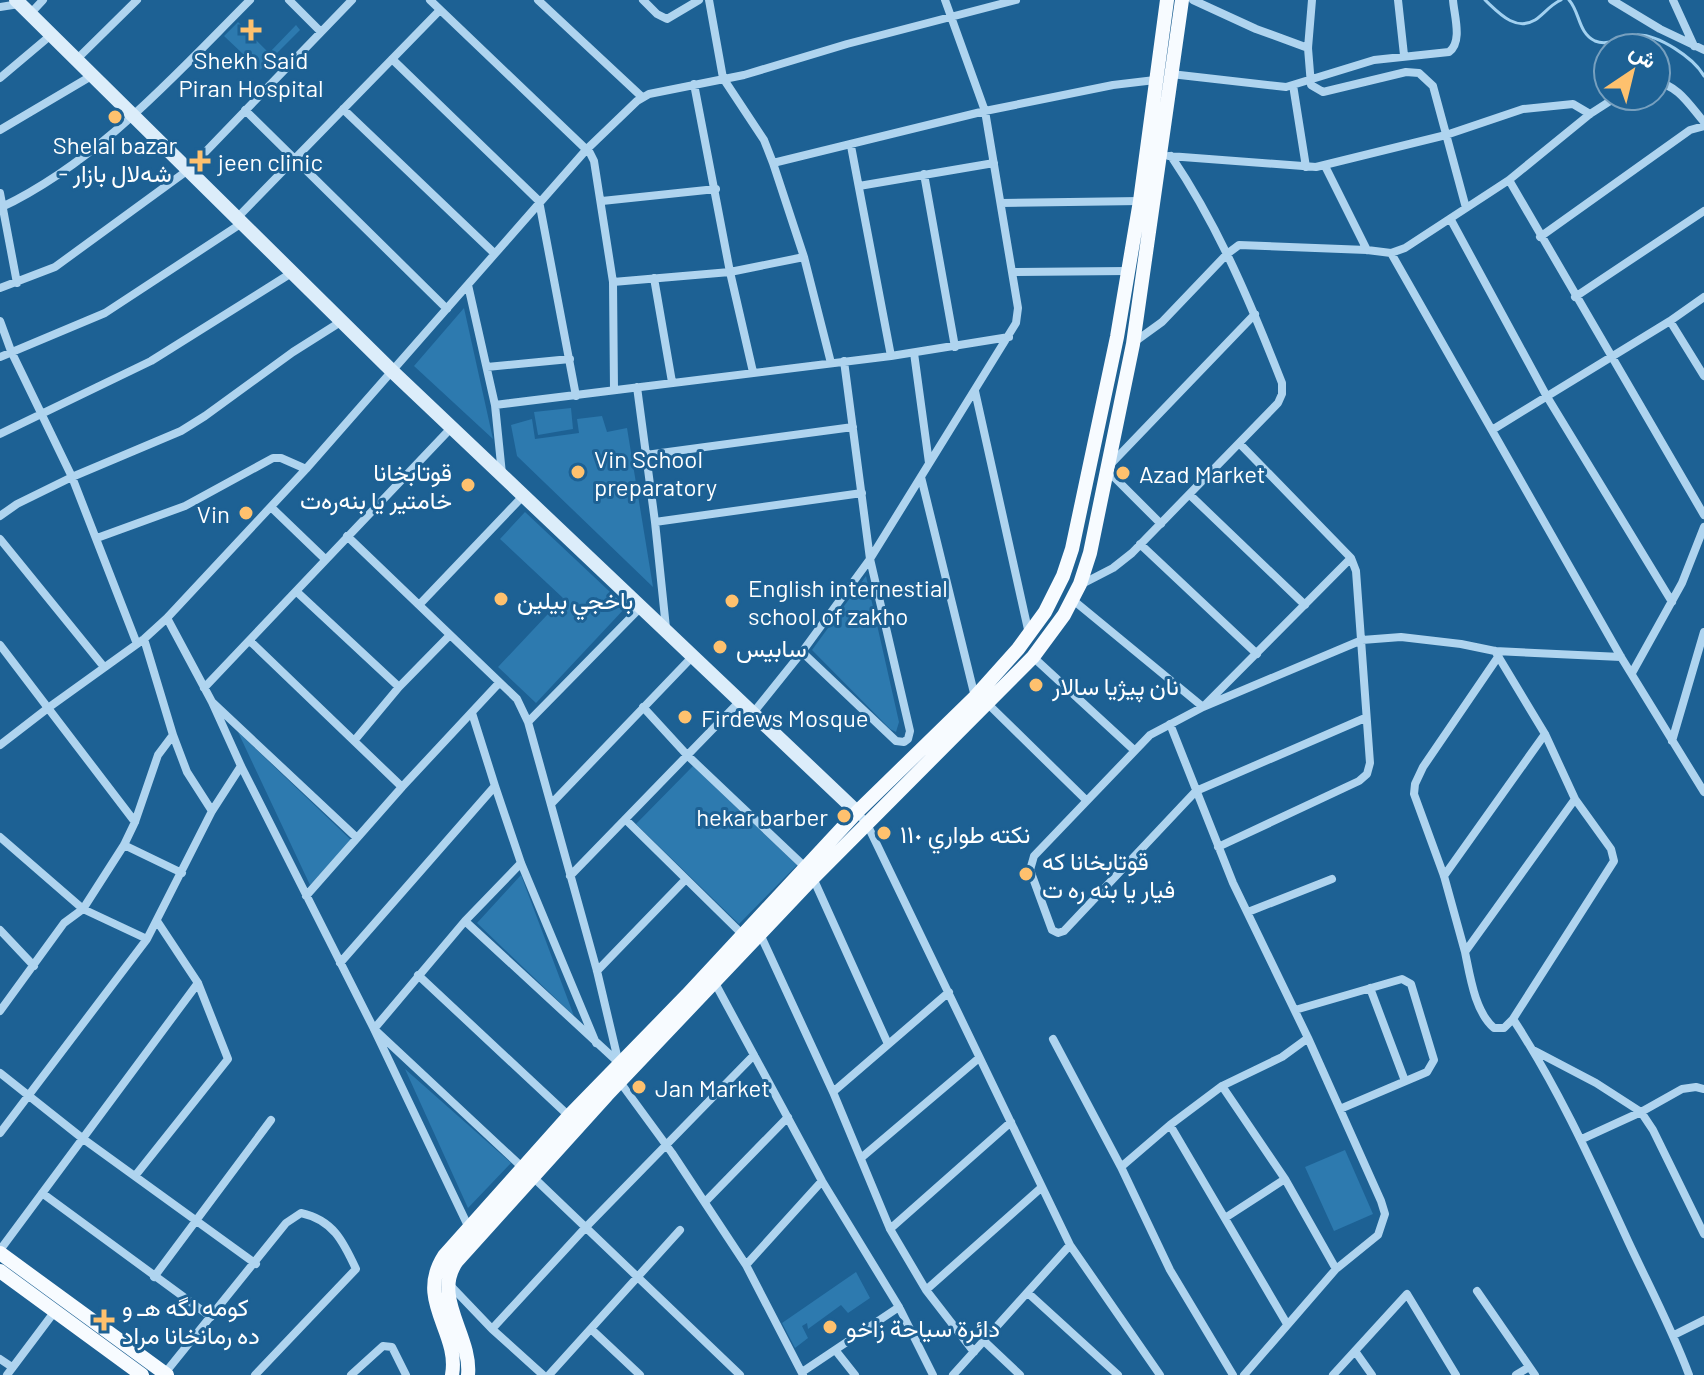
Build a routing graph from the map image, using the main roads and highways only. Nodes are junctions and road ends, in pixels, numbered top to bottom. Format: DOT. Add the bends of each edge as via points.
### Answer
graph roads {
  1 [pos="1167,0"];
  2 [pos="1182,0"];
  3 [pos="22,6"];
  4 [pos="1122,304"];
  5 [pos="1139,304"];
  6 [pos="981,700"];
  7 [pos="862,818"];
  8 [pos="809,872"];
  9 [pos="591,1103"];
  10 [pos="528,1172"];
  11 [pos="0,1252"];
  12 [pos="0,1271"];
  13 [pos="166,1374"];
  14 [pos="142,1375"];
  15 [pos="452,1375"];
  16 [pos="468,1375"];
  1 -- 4 [label="main road"];
  2 -- 5 [label="main road" via="1166,156"];
  3 -- 7 [label="main road" via="392,371"];
  4 -- 5 [label="main road"];
  4 -- 6 [label="main road" via="1072,549 1051,600"];
  5 -- 6 [label="main road" via="1080,584 1033,657"];
  6 -- 7 [label="main road"];
  7 -- 8 [label="main road"];
  8 -- 9 [label="main road" via="619,1064"];
  8 -- 9 [label="main road" via="715,983 620,1082"];
  9 -- 10 [label="main road"];
  10 -- 15 [label="main road" via="444,1256 434,1278 435,1301 453,1357"];
  10 -- 16 [label="main road" via="457,1261 448,1283"];
  11 -- 13 [label="main road"];
  12 -- 14 [label="main road"];
}
